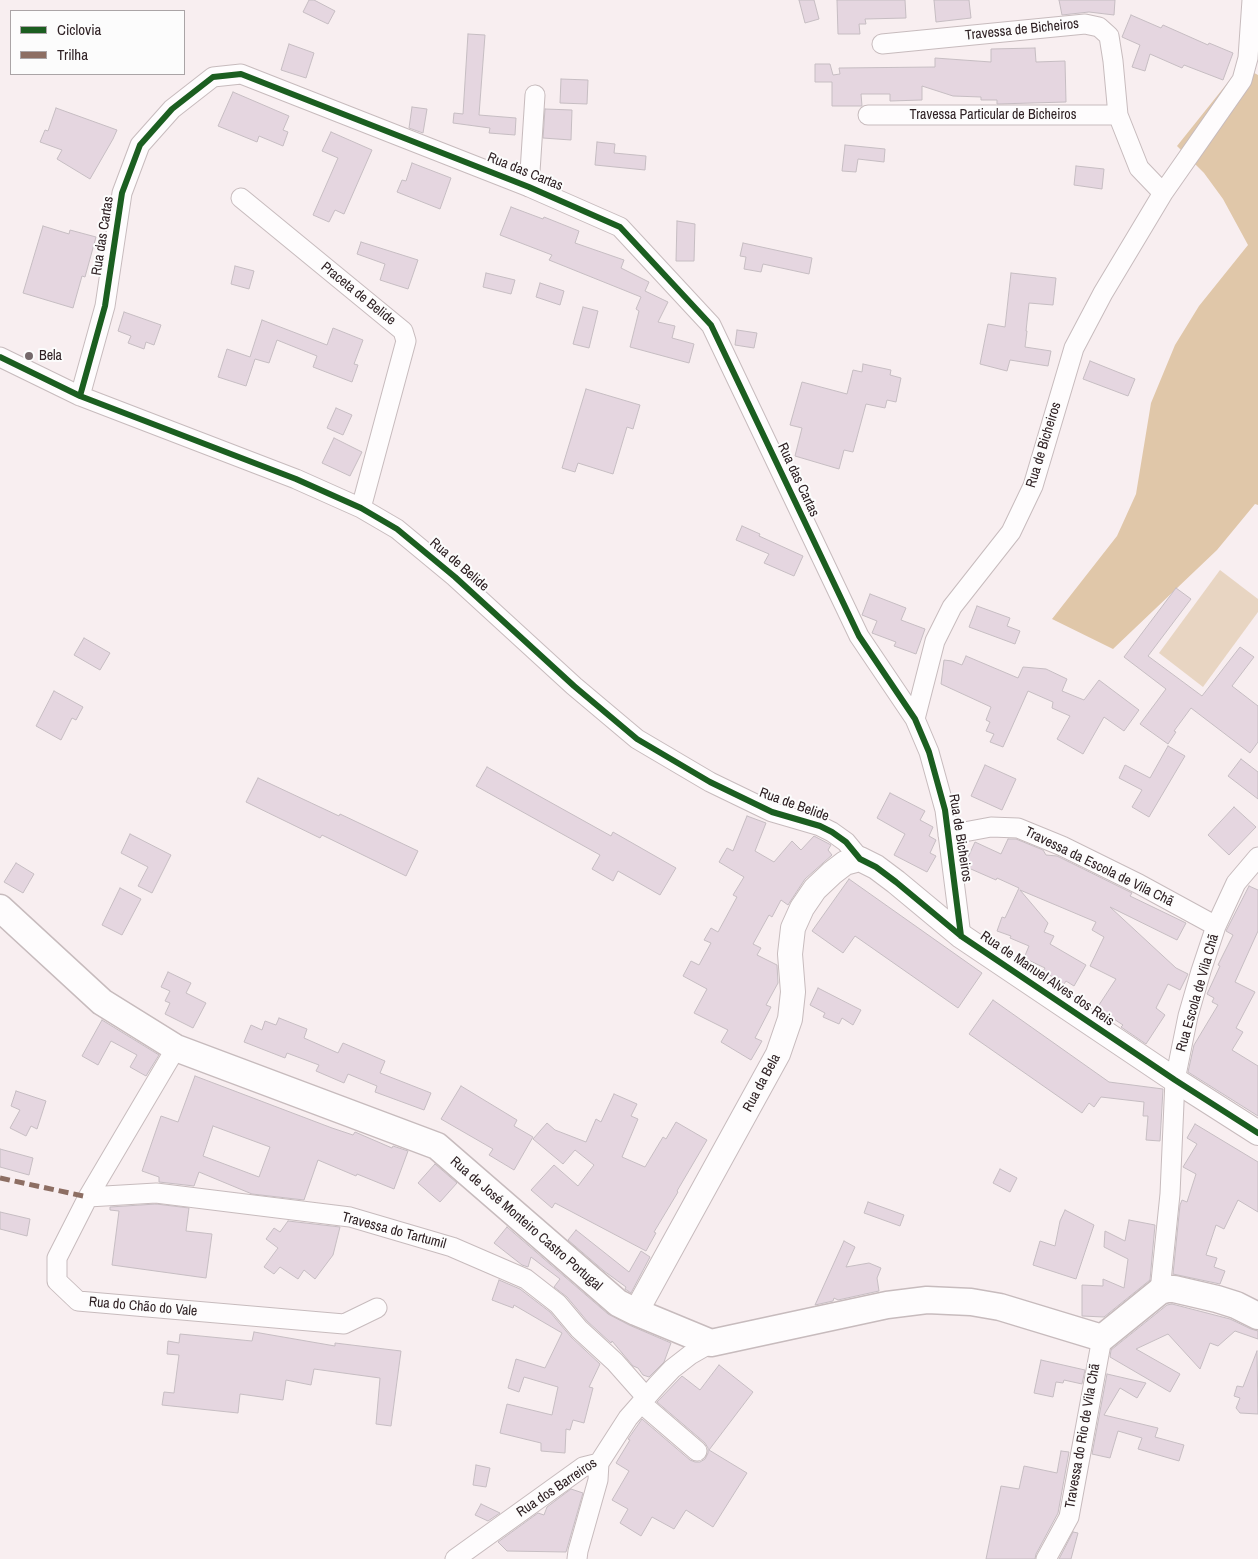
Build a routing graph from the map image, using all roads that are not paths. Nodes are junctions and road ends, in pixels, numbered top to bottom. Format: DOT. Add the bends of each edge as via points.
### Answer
graph roads {
  1 [pos="1252,0"];
  2 [pos="882,44"];
  3 [pos="1250,80"];
  4 [pos="535,95"];
  5 [pos="868,115"];
  6 [pos="1118,115"];
  7 [pos="529,187"];
  8 [pos="1163,193"];
  9 [pos="241,198"];
  10 [pos="0,357"];
  11 [pos="80,396"];
  12 [pos="361,508"];
  13 [pos="914,719"];
  14 [pos="948,835"];
  15 [pos="1258,857"];
  16 [pos="860,859"];
  17 [pos="0,908"];
  18 [pos="1216,926"];
  19 [pos="961,936"];
  20 [pos="176,1048"];
  21 [pos="1175,1080"];
  22 [pos="1258,1134"];
  23 [pos="88,1197"];
  24 [pos="1160,1291"];
  25 [pos="377,1308"];
  26 [pos="636,1312"];
  27 [pos="1258,1316"];
  28 [pos="1102,1338"];
  29 [pos="711,1343"];
  30 [pos="644,1400"];
  31 [pos="697,1451"];
  32 [pos="599,1463"];
  33 [pos="455,1559"];
  34 [pos="577,1559"];
  35 [pos="1046,1559"];
  1 -- 3 [label="street, Rua de Bicheiros" via="1248,58"];
  2 -- 6 [label="street, Travessa de Bicheiros" via="1085,24 1099,27 1109,36"];
  3 -- 8 [label="street, Rua de Bicheiros"];
  4 -- 7 [label="street"];
  5 -- 6 [label="street, Travessa Particular de Bicheiros"];
  6 -- 8 [label="street, Travessa de Bicheiros" via="1139,168"];
  7 -- 11 [label="street, Rua das Cartas" via="241,74 212,77 172,109 140,145 122,193 105,306"];
  7 -- 13 [label="street, Rua das Cartas" via="620,227 711,325 859,636"];
  8 -- 13 [label="street, Rua de Bicheiros" via="1102,293 1074,348 1033,486 1011,532 952,606 935,641"];
  9 -- 12 [label="street, Praceta de Belide" via="403,330 406,341"];
  10 -- 11 [label="street, Rua de Belide"];
  11 -- 12 [label="street, Rua de Belide" via="296,479"];
  12 -- 16 [label="street, Rua de Belide" via="397,529 455,577 637,739 710,782 772,812 832,832 846,842"];
  13 -- 14 [label="street, Rua de Bicheiros" via="929,752 945,810"];
  14 -- 18 [label="street, Travessa da Escola de Vila Chã" via="991,827 1018,828 1139,884"];
  14 -- 19 [label="street, Rua de Bicheiros"];
  15 -- 18 [label="street, Rua Escola de Vila Chã" via="1236,883"];
  16 -- 19 [label="street, Rua de Manuel Alves dos Reis" via="896,882"];
  16 -- 26 [label="street, Rua da Bela" via="846,863 832,873 802,908 793,928 790,954 793,992 790,1018 778,1054"];
  17 -- 20 [label="main road, Rua de José Monteiro Castro Portugal" via="102,1002"];
  18 -- 21 [label="street, Rua Escola de Vila Chã" via="1188,1016"];
  19 -- 21 [label="street, Rua de Manuel Alves dos Reis"];
  20 -- 23 [label="street, Rua do Chão do Vale"];
  20 -- 26 [label="main road, Rua de José Monteiro Castro Portugal" via="437,1146 604,1292"];
  21 -- 22 [label="street, Rua de Manuel Alves dos Reis"];
  21 -- 24 [label="street" via="1170,1194"];
  23 -- 25 [label="street, Rua do Chão do Vale" via="57,1258 57,1281 78,1301 344,1324"];
  23 -- 30 [label="street, Travessa do Tartumil" via="156,1194 350,1217 452,1247 526,1279 558,1304 615,1362"];
  24 -- 27 [label="main road" via="1166,1288 1209,1297"];
  24 -- 28 [label="main road"];
  26 -- 29 [label="main road, Rua de José Monteiro Castro Portugal"];
  28 -- 29 [label="main road" via="1000,1307 927,1300 887,1305"];
  28 -- 35 [label="street, Travessa do Rio de Vila Chã" via="1068,1516"];
  29 -- 30 [label="street, Rua dos Barreiros" via="672,1369"];
  30 -- 31 [label="street, Travessa do Tartumil"];
  30 -- 32 [label="street, Rua dos Barreiros" via="628,1418"];
  32 -- 33 [label="street, Rua dos Barreiros" via="583,1467"];
  32 -- 34 [label="street" via="598,1480"];
}
